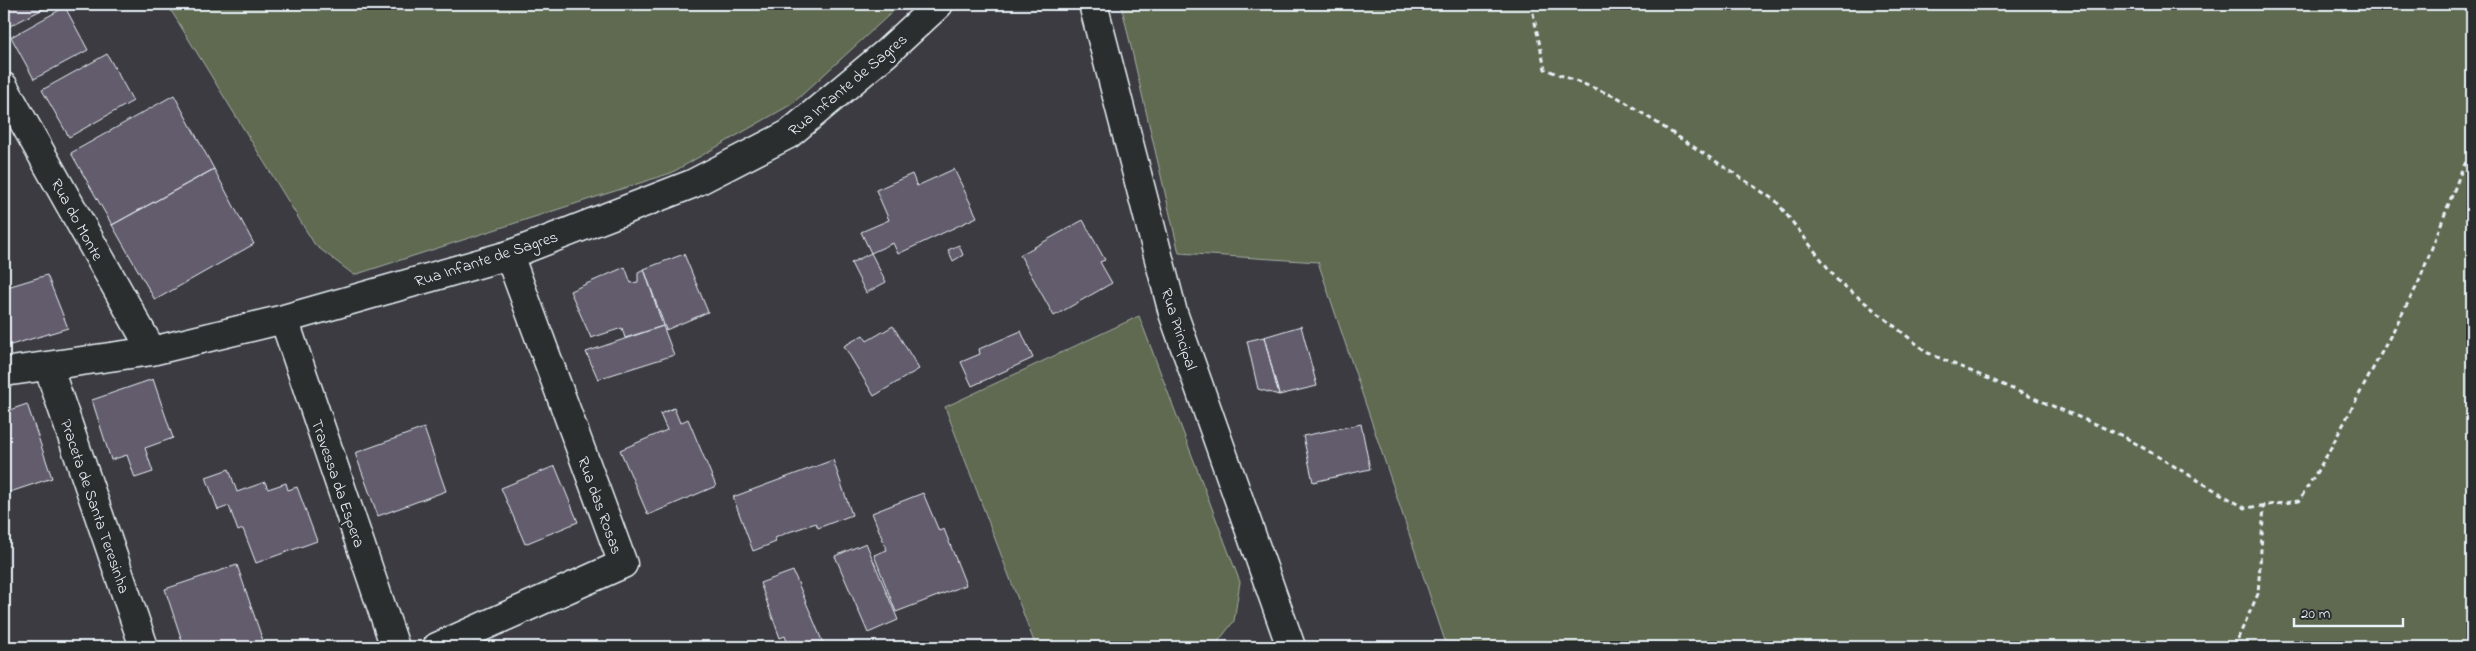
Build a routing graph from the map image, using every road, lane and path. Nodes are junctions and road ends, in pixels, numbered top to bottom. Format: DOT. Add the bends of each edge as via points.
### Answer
graph roads {
  1 [pos="939,4"];
  2 [pos="1093,4"];
  3 [pos="1531,4"];
  4 [pos="4,87"];
  5 [pos="2472,150"];
  6 [pos="509,255"];
  7 [pos="284,319"];
  8 [pos="152,351"];
  9 [pos="48,366"];
  10 [pos="4,372"];
  11 [pos="2264,505"];
  12 [pos="1289,646"];
  13 [pos="144,647"];
  14 [pos="395,647"];
  15 [pos="437,647"];
  16 [pos="2234,647"];
  1 -- 6 [label="street, Rua Infante de Sagres" via="790,134 692,184"];
  2 -- 12 [label="street, Rua Principal" via="1173,312"];
  3 -- 11 [label="path" via="1545,69 1619,98 1776,201 1838,281 1928,353 2123,436 2245,508"];
  4 -- 8 [label="street, Rua do Monte"];
  5 -- 11 [label="path" via="2418,284 2327,455 2299,501"];
  6 -- 7 [label="street, Rua Infante de Sagres"];
  6 -- 15 [label="street, Rua das Rosas" via="623,564"];
  7 -- 8 [label="street, Rua Infante de Sagres"];
  7 -- 14 [label="street, Travessa da Espera"];
  8 -- 9 [label="street, Rua Infante de Sagres"];
  9 -- 10 [label="street, Rua Infante de Sagres"];
  9 -- 13 [label="street, Praceta de Santa Teresinha"];
  11 -- 16 [label="path" via="2258,594"];
}
